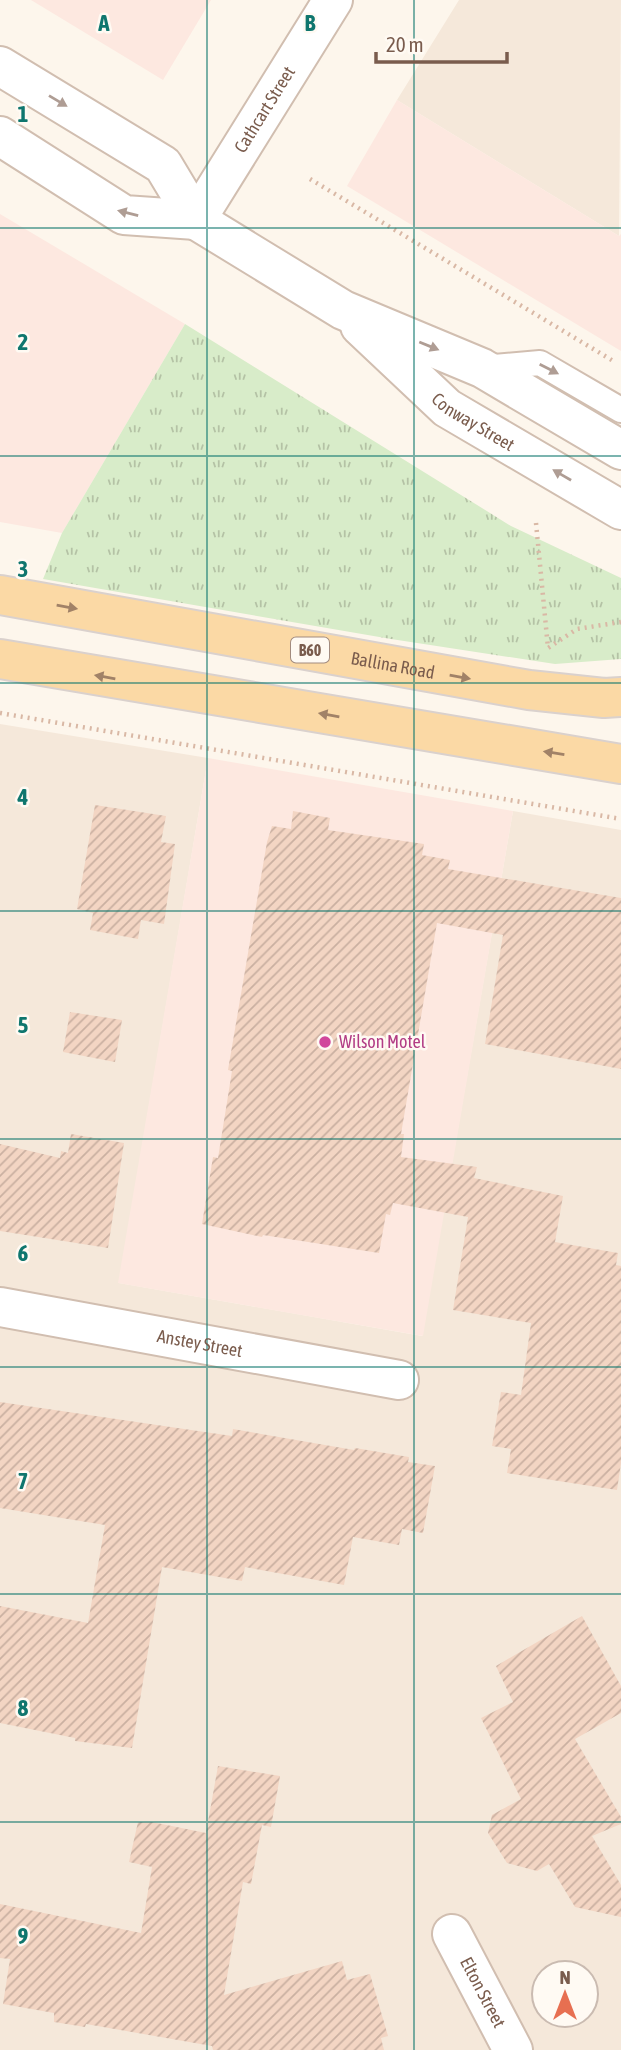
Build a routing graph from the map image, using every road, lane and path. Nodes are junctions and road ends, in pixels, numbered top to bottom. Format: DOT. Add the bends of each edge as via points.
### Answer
graph roads {
  1 [pos="333,0"];
  2 [pos="0,66"];
  3 [pos="0,136"];
  4 [pos="310,179"];
  5 [pos="196,220"];
  6 [pos="343,310"];
  7 [pos="621,366"];
  8 [pos="482,368"];
  9 [pos="621,410"];
  10 [pos="621,450"];
  11 [pos="621,510"];
  12 [pos="536,523"];
  13 [pos="0,595"];
  14 [pos="621,622"];
  15 [pos="0,659"];
  16 [pos="621,697"];
  17 [pos="0,713"];
  18 [pos="621,764"];
  19 [pos="621,819"];
  20 [pos="0,1307"];
  21 [pos="399,1380"];
  22 [pos="452,1934"];
  23 [pos="513,2050"];
  1 -- 5 [label="street, Cathcart Street"];
  2 -- 5 [label="street, Conway Street, one-way" via="163,165"];
  5 -- 3 [label="street, Conway Street, one-way" via="124,215"];
  4 -- 7 [label="path"];
  5 -- 6 [label="street, Conway Street"];
  6 -- 8 [label="street, Conway Street, one-way"];
  11 -- 6 [label="street, Conway Street, one-way" via="447,408"];
  8 -- 9 [label="lane, one-way" via="540,363"];
  8 -- 10 [label="street, Conway Street"];
  12 -- 14 [label="path" via="548,648 577,629"];
  13 -- 16 [label="main road, Ballina Road / B60, one-way" via="529,690"];
  18 -- 15 [label="main road, one-way"];
  17 -- 19 [label="path"];
  20 -- 21 [label="street, Anstey Street"];
  22 -- 23 [label="street, Elton Street"];
}
